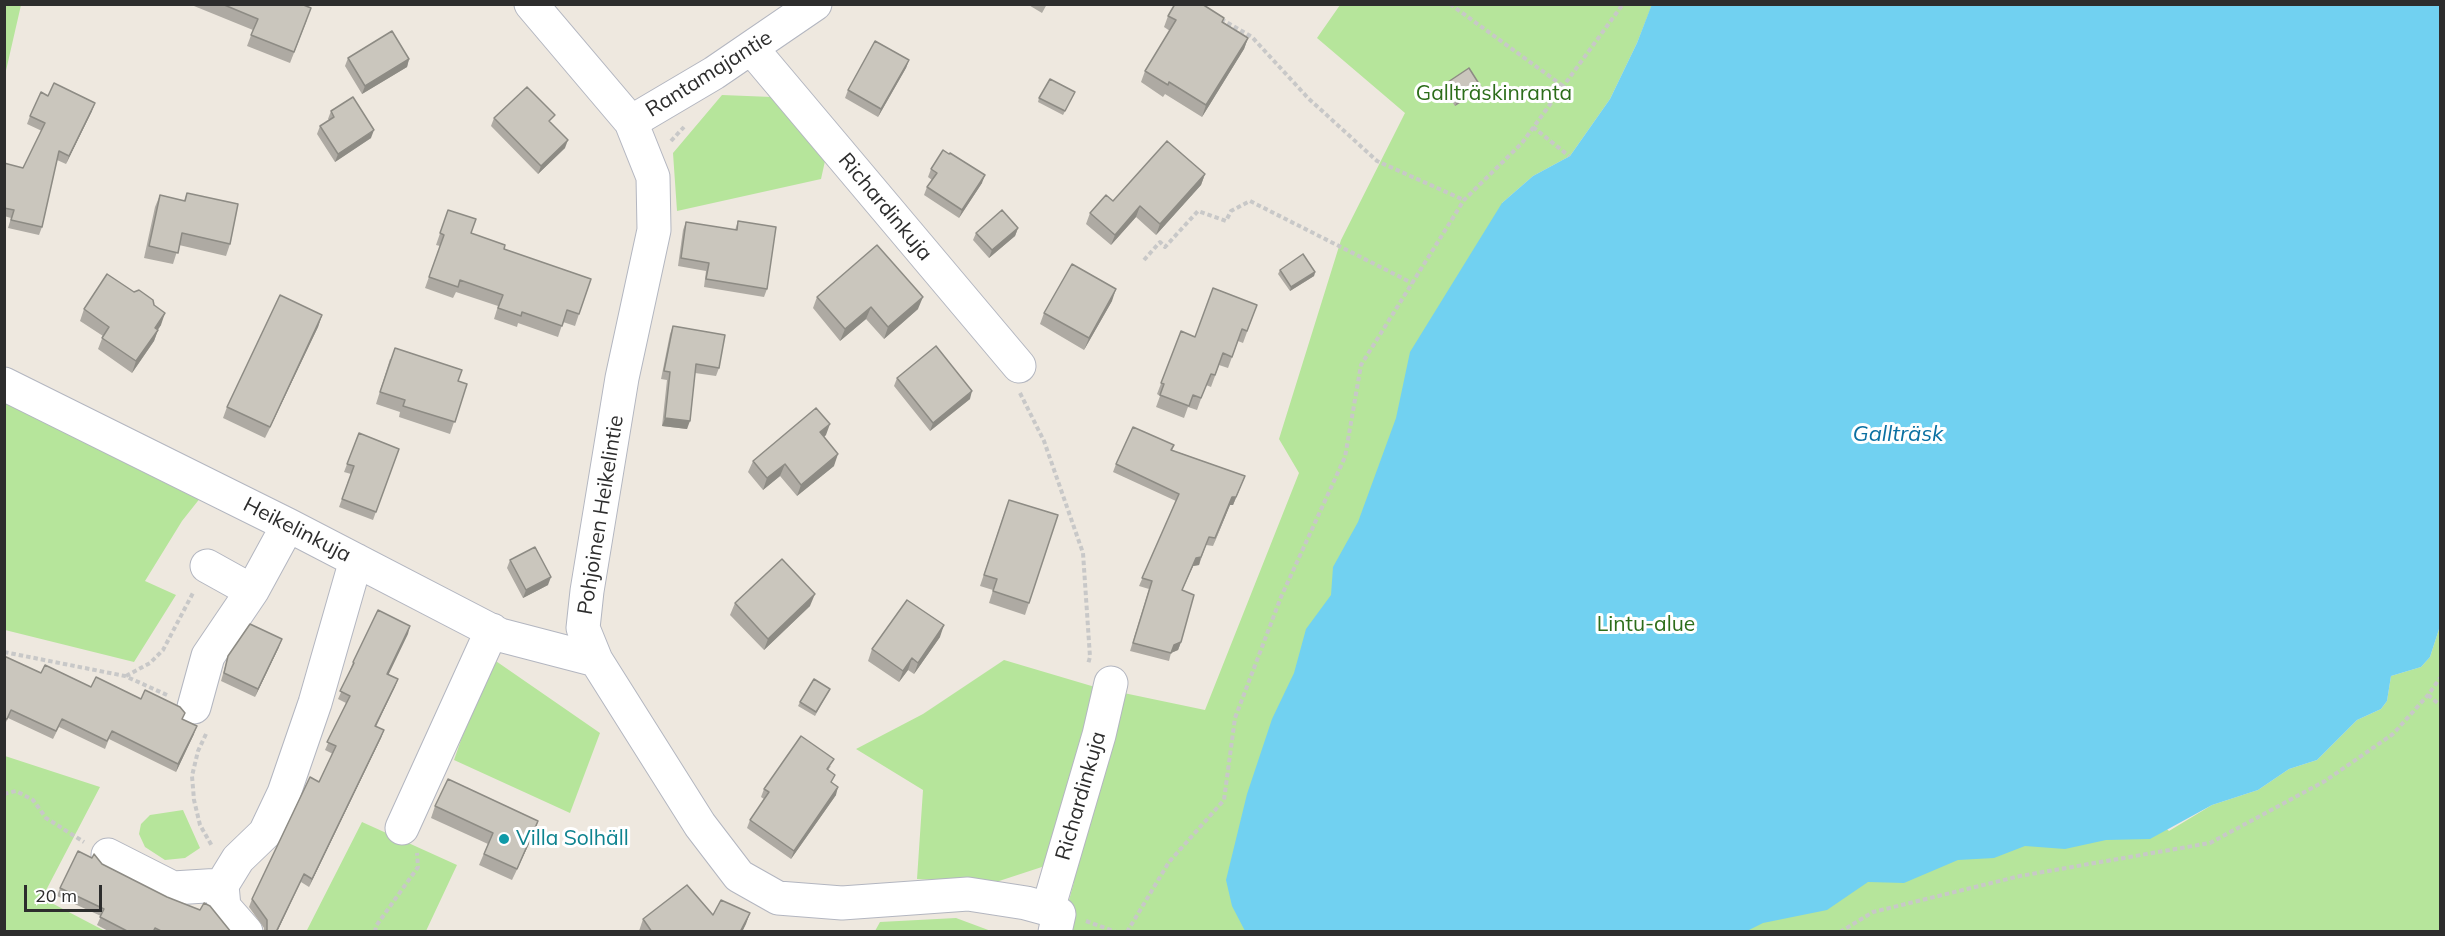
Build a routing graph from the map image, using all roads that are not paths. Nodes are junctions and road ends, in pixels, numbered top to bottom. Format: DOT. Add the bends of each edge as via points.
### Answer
graph roads {
  1 [pos="531,4"];
  2 [pos="815,4"];
  3 [pos="752,49"];
  4 [pos="631,122"];
  5 [pos="1019,379"];
  6 [pos="4,384"];
  7 [pos="288,525"];
  8 [pos="356,560"];
  9 [pos="207,566"];
  10 [pos="252,591"];
  11 [pos="492,630"];
  12 [pos="596,660"];
  13 [pos="1099,676"];
  14 [pos="194,707"];
  15 [pos="402,828"];
  16 [pos="108,855"];
  17 [pos="226,878"];
  18 [pos="1054,918"];
  19 [pos="246,932"];
  1 -- 4 [label="street, Pohjoinen Heikelintie"];
  2 -- 3 [label="street, Rantamajantie"];
  3 -- 4 [label="street, Rantamajantie"];
  3 -- 5 [label="street, Richardinkuja"];
  4 -- 12 [label="street, Pohjoinen Heikelintie" via="653,177 654,230 622,378 587,591 584,628"];
  6 -- 7 [label="street, Heikelinkuja"];
  7 -- 8 [label="street, Heikelinkuja"];
  7 -- 10 [label="street"];
  8 -- 11 [label="street, Heikelinkuja"];
  8 -- 17 [label="street" via="315,703 284,793 265,833 237,859"];
  9 -- 10 [label="street"];
  10 -- 14 [label="street" via="208,656"];
  11 -- 12 [label="street, Heikelinkuja"];
  11 -- 15 [label="street"];
  12 -- 18 [label="street, Pohjoinen Heikelintie" via="700,825 739,876 778,898 842,903 968,894"];
  13 -- 18 [label="street, Richardinkuja" via="1099,735"];
  16 -- 17 [label="street" via="173,888"];
  17 -- 19 [label="street" via="224,907"];
}
